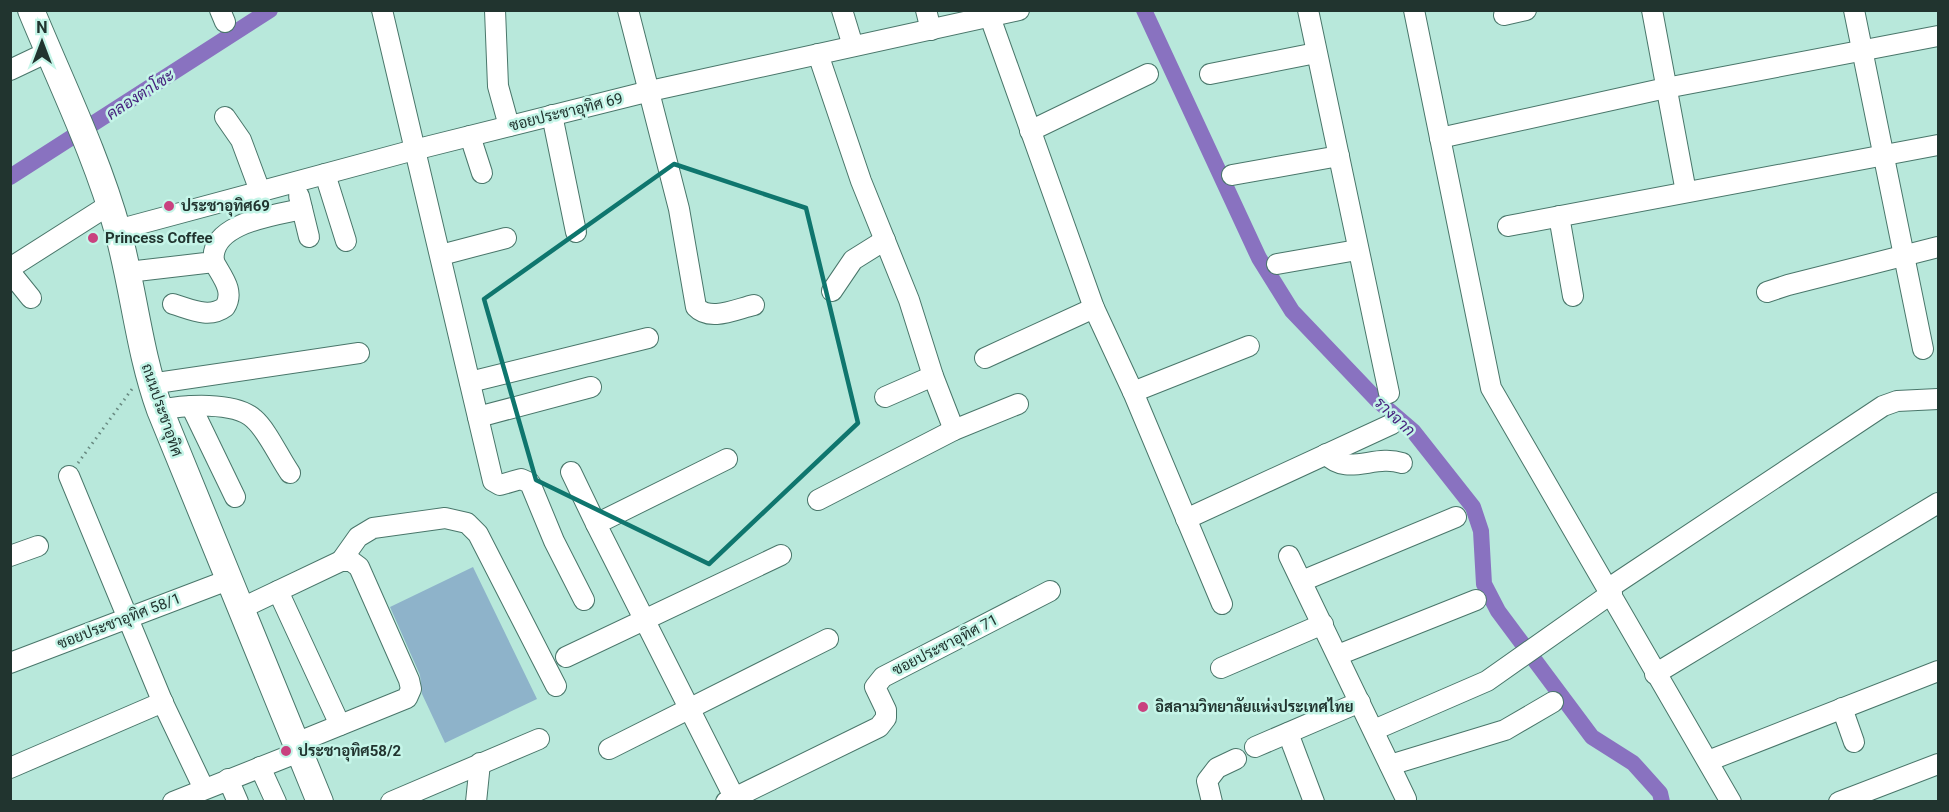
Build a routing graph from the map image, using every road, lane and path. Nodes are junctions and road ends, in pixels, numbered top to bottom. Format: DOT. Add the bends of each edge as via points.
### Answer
graph roads {
  1 [pos="30,10"];
  2 [pos="382,10"];
  3 [pos="495,10"];
  4 [pos="628,10"];
  5 [pos="842,10"];
  6 [pos="926,10"];
  7 [pos="1019,10"];
  8 [pos="1308,10"];
  9 [pos="1414,10"];
  10 [pos="1526,10"];
  11 [pos="1652,10"];
  12 [pos="1854,10"];
  13 [pos="1504,15"];
  14 [pos="990,17"];
  15 [pos="931,30"];
  16 [pos="1938,36"];
  17 [pos="853,46"];
  18 [pos="1862,51"];
  19 [pos="48,52"];
  20 [pos="1317,53"];
  21 [pos="818,54"];
  22 [pos="10,70"];
  23 [pos="1148,74"];
  24 [pos="1210,74"];
  25 [pos="1666,88"];
  26 [pos="650,91"];
  27 [pos="552,115"];
  28 [pos="225,117"];
  29 [pos="509,126"];
  30 [pos="1030,130"];
  31 [pos="470,136"];
  32 [pos="1440,138"];
  33 [pos="1938,146"];
  34 [pos="414,150"];
  35 [pos="1339,156"];
  36 [pos="1884,156"];
  37 [pos="482,173"];
  38 [pos="325,174"];
  39 [pos="1232,176"];
  40 [pos="295,182"];
  41 [pos="260,191"];
  42 [pos="1686,192"];
  43 [pos="109,205"];
  44 [pos="302,209"];
  45 [pos="1559,216"];
  46 [pos="1508,225"];
  47 [pos="117,230"];
  48 [pos="576,232"];
  49 [pos="309,237"];
  50 [pos="506,238"];
  51 [pos="885,240"];
  52 [pos="346,242"];
  53 [pos="1938,247"];
  54 [pos="1357,250"];
  55 [pos="1904,254"];
  56 [pos="441,255"];
  57 [pos="214,262"];
  58 [pos="1277,264"];
  59 [pos="10,270"];
  60 [pos="128,272"];
  61 [pos="832,291"];
  62 [pos="1767,292"];
  63 [pos="1573,296"];
  64 [pos="31,298"];
  65 [pos="173,304"];
  66 [pos="754,305"];
  67 [pos="1094,308"];
  68 [pos="648,338"];
  69 [pos="1249,346"];
  70 [pos="1923,349"];
  71 [pos="358,353"];
  72 [pos="986,358"];
  73 [pos="933,376"];
  74 [pos="149,378"];
  75 [pos="470,382"];
  76 [pos="591,387"];
  77 [pos="1132,392"];
  78 [pos="1389,393"];
  79 [pos="885,397"];
  80 [pos="1938,399"];
  81 [pos="1018,404"];
  82 [pos="191,406"];
  83 [pos="160,410"];
  84 [pos="478,417"];
  85 [pos="1392,424"];
  86 [pos="954,430"];
  87 [pos="1326,454"];
  88 [pos="728,459"];
  89 [pos="1402,463"];
  90 [pos="571,472"];
  91 [pos="290,473"];
  92 [pos="69,476"];
  93 [pos="235,497"];
  94 [pos="818,500"];
  95 [pos="1938,503"];
  96 [pos="1455,517"];
  97 [pos="1186,519"];
  98 [pos="596,524"];
  99 [pos="38,546"];
  100 [pos="781,555"];
  101 [pos="10,556"];
  102 [pos="1289,556"];
  103 [pos="341,561"];
  104 [pos="228,580"];
  105 [pos="1302,581"];
  106 [pos="1610,590"];
  107 [pos="278,591"];
  108 [pos="1050,591"];
  109 [pos="584,600"];
  110 [pos="1476,600"];
  111 [pos="1222,604"];
  112 [pos="240,609"];
  113 [pos="129,617"];
  114 [pos="645,619"];
  115 [pos="1323,624"];
  116 [pos="828,639"];
  117 [pos="1338,655"];
  118 [pos="566,657"];
  119 [pos="10,663"];
  120 [pos="1221,668"];
  121 [pos="1938,671"];
  122 [pos="1655,674"];
  123 [pos="556,686"];
  124 [pos="163,702"];
  125 [pos="1360,702"];
  126 [pos="1553,702"];
  127 [pos="1842,708"];
  128 [pos="689,709"];
  129 [pos="340,725"];
  130 [pos="1374,730"];
  131 [pos="1288,733"];
  132 [pos="539,739"];
  133 [pos="1854,742"];
  134 [pos="297,747"];
  135 [pos="1255,747"];
  136 [pos="609,749"];
  137 [pos="1236,759"];
  138 [pos="1708,761"];
  139 [pos="480,763"];
  140 [pos="1938,764"];
  141 [pos="1390,765"];
  142 [pos="260,767"];
  143 [pos="10,768"];
  144 [pos="228,779"];
  145 [pos="204,789"];
  146 [pos="730,799"];
  147 [pos="1406,799"];
  148 [pos="1726,800"];
  149 [pos="172,801"];
  150 [pos="238,801"];
  151 [pos="276,801"];
  152 [pos="320,801"];
  153 [pos="391,801"];
  154 [pos="476,801"];
  155 [pos="1212,801"];
  156 [pos="1314,801"];
  157 [pos="1839,801"];
  1 -- 19 [label="main road, ถนนประชาอุทิศ"];
  2 -- 34 [label="street"];
  3 -- 29 [label="street" via="498,86"];
  4 -- 26 [label="street"];
  5 -- 17 [label="street"];
  6 -- 15 [label="street"];
  7 -- 14 [label="street, ซอยประชาอุทิศ 69"];
  8 -- 20 [label="street"];
  9 -- 32 [label="street"];
  10 -- 13 [label="street"];
  11 -- 25 [label="street"];
  12 -- 18 [label="street"];
  14 -- 15 [label="street, ซอยประชาอุทิศ 69"];
  14 -- 30 [label="street"];
  15 -- 17 [label="street, ซอยประชาอุทิศ 69"];
  16 -- 18 [label="street"];
  17 -- 21 [label="street, ซอยประชาอุทิศ 69"];
  18 -- 25 [label="street"];
  18 -- 36 [label="street"];
  19 -- 22 [label="street"];
  19 -- 43 [label="main road, ถนนประชาอุทิศ"];
  20 -- 24 [label="street"];
  20 -- 35 [label="street"];
  21 -- 26 [label="street, ซอยประชาอุทิศ 69"];
  21 -- 51 [label="street"];
  23 -- 30 [label="street"];
  25 -- 32 [label="street"];
  25 -- 42 [label="street"];
  26 -- 27 [label="street, ซอยประชาอุทิศ 69"];
  26 -- 66 [label="street" via="679,209 696,307 713,315"];
  27 -- 29 [label="street, ซอยประชาอุทิศ 69"];
  27 -- 48 [label="street"];
  28 -- 41 [label="street" via="245,148"];
  29 -- 31 [label="street, ซอยประชาอุทิศ 69"];
  30 -- 67 [label="street"];
  31 -- 34 [label="street, ซอยประชาอุทิศ 69"];
  31 -- 37 [label="street"];
  32 -- 106 [label="street" via="1491,388"];
  33 -- 36 [label="street"];
  34 -- 38 [label="street, ซอยประชาอุทิศ 69"];
  34 -- 56 [label="street"];
  35 -- 39 [label="street"];
  35 -- 54 [label="street"];
  36 -- 42 [label="street"];
  36 -- 55 [label="street"];
  38 -- 40 [label="street, ซอยประชาอุทิศ 69"];
  38 -- 52 [label="street"];
  40 -- 41 [label="street, ซอยประชาอุทิศ 69"];
  40 -- 44 [label="street"];
  41 -- 47 [label="street, ซอยประชาอุทิศ 69"];
  42 -- 45 [label="street"];
  43 -- 47 [label="main road, ถนนประชาอุทิศ"];
  43 -- 59 [label="street"];
  44 -- 49 [label="street"];
  44 -- 57 [label="street" via="245,223 227,233 215,248"];
  45 -- 46 [label="street"];
  45 -- 63 [label="street"];
  47 -- 60 [label="main road, ถนนประชาอุทิศ"];
  50 -- 56 [label="street"];
  51 -- 61 [label="street" via="853,260"];
  51 -- 73 [label="street"];
  53 -- 55 [label="street"];
  54 -- 58 [label="street"];
  54 -- 78 [label="street"];
  55 -- 62 [label="street"];
  55 -- 70 [label="street"];
  56 -- 75 [label="street"];
  57 -- 60 [label="street"];
  57 -- 65 [label="street" via="229,294 225,307 212,313"];
  59 -- 64 [label="street"];
  60 -- 74 [label="main road, ถนนประชาอุทิศ"];
  67 -- 72 [label="street"];
  67 -- 77 [label="street"];
  68 -- 75 [label="street"];
  69 -- 77 [label="street"];
  71 -- 74 [label="street"];
  73 -- 79 [label="street"];
  73 -- 86 [label="street"];
  74 -- 83 [label="main road, ถนนประชาอุทิศ"];
  74 -- 92 [label="path" via="135,385"];
  75 -- 84 [label="street"];
  76 -- 84 [label="street"];
  77 -- 97 [label="street"];
  80 -- 106 [label="street" via="1897,401 1883,406"];
  81 -- 86 [label="street"];
  82 -- 83 [label="street"];
  82 -- 91 [label="street" via="244,412 255,419"];
  82 -- 93 [label="street"];
  83 -- 104 [label="main road, ถนนประชาอุทิศ"];
  84 -- 109 [label="street" via="493,481 500,486 521,479 530,483"];
  85 -- 87 [label="street"];
  86 -- 94 [label="street"];
  87 -- 89 [label="street" via="1335,464 1383,460"];
  87 -- 97 [label="street"];
  88 -- 98 [label="street"];
  90 -- 98 [label="street"];
  92 -- 113 [label="street"];
  95 -- 122 [label="street"];
  96 -- 105 [label="street"];
  97 -- 111 [label="street"];
  98 -- 114 [label="street"];
  99 -- 101 [label="street"];
  100 -- 114 [label="street"];
  102 -- 105 [label="street"];
  103 -- 107 [label="street"];
  103 -- 123 [label="street" via="358,537 373,528 445,518 467,523 478,534"];
  103 -- 129 [label="street" via="351,561 359,567 411,687 407,698"];
  104 -- 112 [label="main road, ถนนประชาอุทิศ"];
  104 -- 113 [label="street, ซอยประชาอุทิศ 58/1"];
  105 -- 115 [label="street"];
  106 -- 122 [label="street"];
  106 -- 130 [label="street" via="1487,681"];
  107 -- 112 [label="street"];
  107 -- 129 [label="street"];
  108 -- 146 [label="street, ซอยประชาอุทิศ 71" via="883,677 875,687 886,710 886,718 879,727"];
  110 -- 117 [label="street"];
  112 -- 134 [label="main road, ถนนประชาอุทิศ"];
  113 -- 119 [label="street, ซอยประชาอุทิศ 58/1"];
  113 -- 124 [label="street"];
  114 -- 118 [label="street"];
  114 -- 128 [label="street"];
  115 -- 117 [label="street"];
  115 -- 120 [label="street"];
  116 -- 128 [label="street"];
  117 -- 125 [label="street"];
  121 -- 127 [label="street"];
  122 -- 138 [label="street"];
  124 -- 143 [label="street"];
  124 -- 145 [label="street"];
  125 -- 130 [label="street"];
  125 -- 131 [label="street"];
  126 -- 141 [label="street" via="1505,730"];
  127 -- 133 [label="street"];
  127 -- 138 [label="street"];
  128 -- 136 [label="street"];
  128 -- 146 [label="street"];
  129 -- 134 [label="street"];
  130 -- 141 [label="street"];
  131 -- 135 [label="street"];
  131 -- 156 [label="street"];
  132 -- 139 [label="street"];
  134 -- 142 [label="street"];
  134 -- 152 [label="main road, ถนนประชาอุทิศ"];
  137 -- 155 [label="street" via="1217,768 1207,781"];
  138 -- 148 [label="street"];
  139 -- 153 [label="street"];
  139 -- 154 [label="street"];
  140 -- 157 [label="street"];
  141 -- 147 [label="street"];
  142 -- 144 [label="street"];
  142 -- 151 [label="street"];
  144 -- 145 [label="street"];
  144 -- 150 [label="street"];
  145 -- 149 [label="street"];
}
